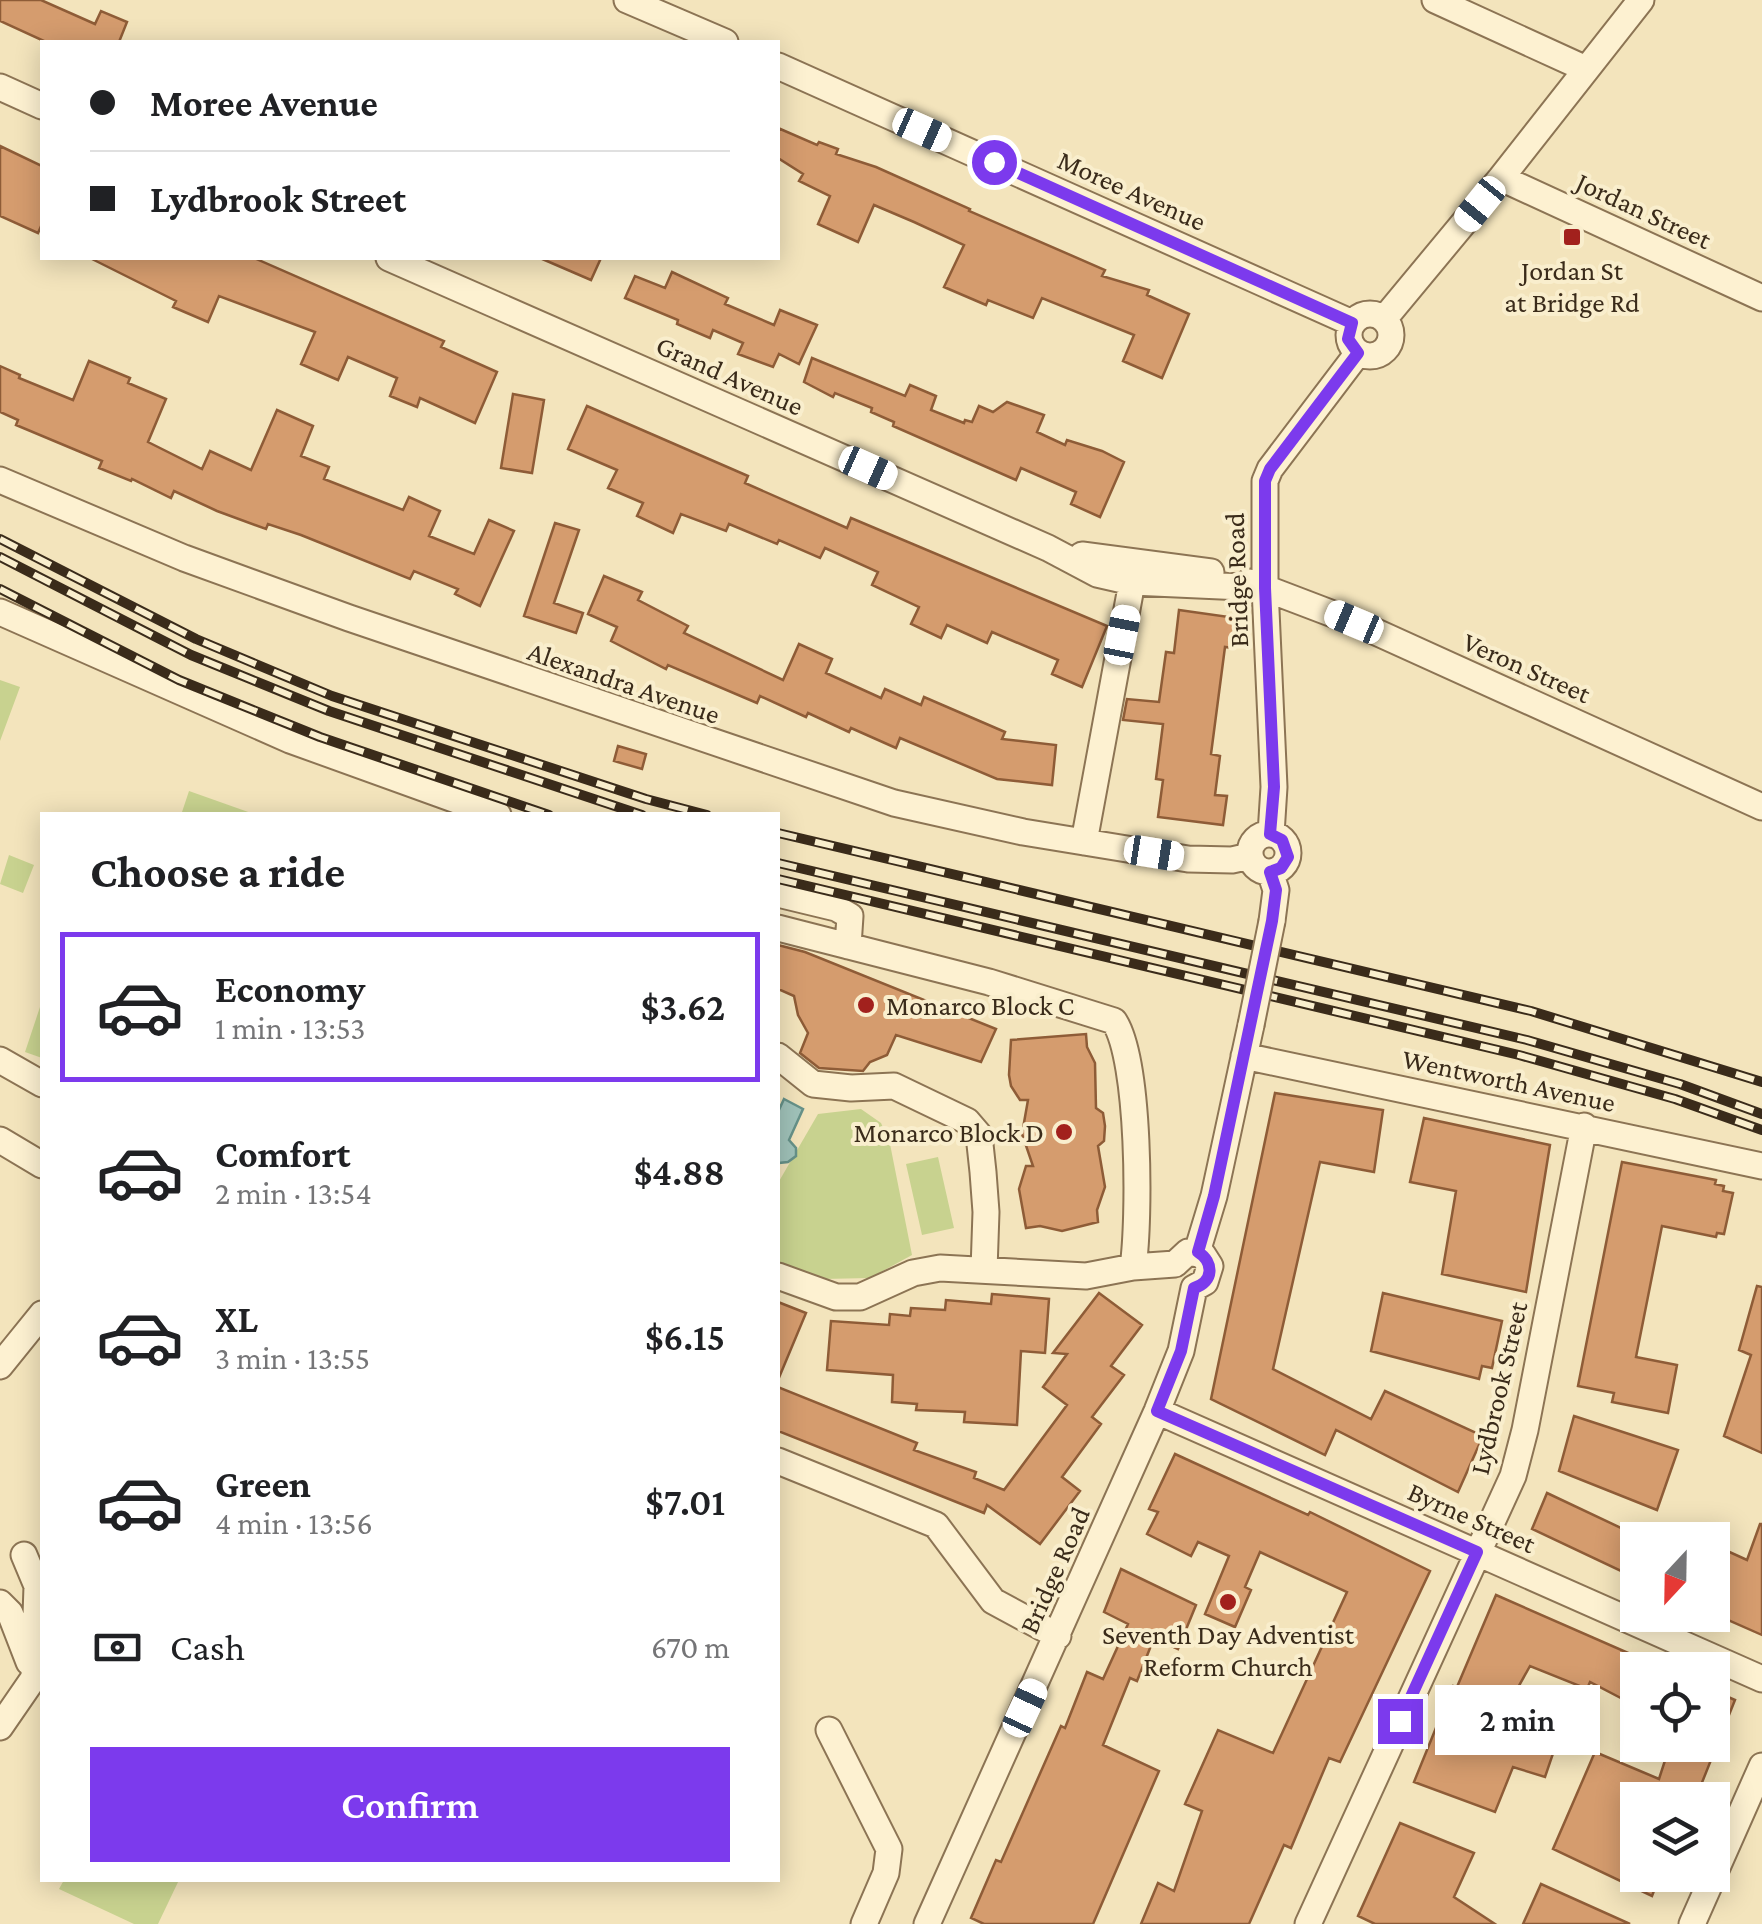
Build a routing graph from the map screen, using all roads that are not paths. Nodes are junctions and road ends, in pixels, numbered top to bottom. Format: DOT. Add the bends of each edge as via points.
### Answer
graph roads {
  1 [pos="627,0"];
  2 [pos="1435,0"];
  3 [pos="1642,0"];
  4 [pos="720,40"];
  5 [pos="780,67"];
  6 [pos="1586,69"];
  7 [pos="0,87"];
  8 [pos="40,105"];
  9 [pos="1501,178"];
  10 [pos="394,260"];
  11 [pos="1762,298"];
  12 [pos="1384,319"];
  13 [pos="1352,323"];
  14 [pos="1358,353"];
  15 [pos="0,480"];
  16 [pos="1048,548"];
  17 [pos="1132,582"];
  18 [pos="1265,588"];
  19 [pos="0,612"];
  20 [pos="1762,807"];
  21 [pos="490,812"];
  22 [pos="1084,842"];
  23 [pos="1260,864"];
  24 [pos="780,894"];
  25 [pos="780,929"];
  26 [pos="848,946"];
  27 [pos="1244,1056"];
  28 [pos="780,1058"];
  29 [pos="0,1060"];
  30 [pos="40,1083"];
  31 [pos="1584,1126"];
  32 [pos="0,1140"];
  33 [pos="40,1164"];
  34 [pos="1762,1166"];
  35 [pos="1186,1258"];
  36 [pos="1132,1268"];
  37 [pos="984,1270"];
  38 [pos="780,1277"];
  39 [pos="40,1316"];
  40 [pos="0,1366"];
  41 [pos="1157,1411"];
  42 [pos="780,1462"];
  43 [pos="1477,1552"];
  44 [pos="24,1555"];
  45 [pos="0,1604"];
  46 [pos="1058,1636"];
  47 [pos="38,1671"];
  48 [pos="1762,1679"];
  49 [pos="0,1728"];
  50 [pos="829,1730"];
  51 [pos="1762,1766"];
  52 [pos="1754,1809"];
  53 [pos="864,1924"];
  54 [pos="926,1924"];
  55 [pos="1308,1924"];
  56 [pos="1692,1924"];
  1 -- 4 [label="street"];
  2 -- 6 [label="street"];
  3 -- 6 [label="street"];
  5 -- 13 [label="street, Moree Avenue"];
  6 -- 9 [label="street"];
  7 -- 8 [label="street"];
  9 -- 11 [label="street, Jordan Street"];
  9 -- 12 [label="street"];
  10 -- 16 [label="street, Grand Avenue"];
  12 -- 13 [label="street" via="1367,314"];
  12 -- 14 [label="street" via="1392,338 1385,351 1372,357"];
  13 -- 14 [label="street" via="1348,339"];
  14 -- 18 [label="street, Bridge Road" via="1265,481"];
  15 -- 22 [label="street, Alexandra Avenue" via="221,572 824,781 947,817"];
  16 -- 17 [label="street, Grand Avenue" via="1097,574"];
  16 -- 18 [label="street, Grand Avenue" via="1225,574"];
  17 -- 18 [label="street, Grand Avenue"];
  17 -- 22 [label="street"];
  18 -- 20 [label="street, Veron Street"];
  18 -- 23 [label="street, Bridge Road" via="1274,787 1270,834 1255,840"];
  19 -- 21 [label="street" via="290,740"];
  22 -- 23 [label="street, Alexandra Avenue"];
  23 -- 27 [label="street, bridge" via="1276,890"];
  24 -- 26 [label="street" via="850,916"];
  25 -- 26 [label="street"];
  26 -- 36 [label="street" via="1114,1021 1124,1035 1131,1086 1138,1214"];
  27 -- 31 [label="street, Wentworth Avenue"];
  27 -- 35 [label="street" via="1214,1196"];
  28 -- 37 [label="street" via="813,1084 894,1086 967,1121 979,1135"];
  29 -- 30 [label="street"];
  31 -- 34 [label="street, Wentworth Avenue"];
  31 -- 43 [label="street, Lydbrook Street" via="1525,1430 1513,1476"];
  32 -- 33 [label="street"];
  35 -- 36 [label="street"];
  35 -- 41 [label="street, Bridge Road" via="1178,1280 1194,1288 1181,1351"];
  36 -- 37 [label="street" via="1086,1276"];
  37 -- 38 [label="street" via="913,1273 860,1297 836,1297"];
  39 -- 40 [label="street"];
  41 -- 43 [label="street, Byrne Street"];
  41 -- 46 [label="street, Bridge Road"];
  42 -- 46 [label="street" via="936,1525 993,1601"];
  43 -- 48 [label="street, Byrne Street"];
  43 -- 55 [label="street, Lydbrook Street"];
  44 -- 47 [label="street" via="37,1586"];
  45 -- 47 [label="street"];
  46 -- 54 [label="street, Bridge Road"];
  47 -- 49 [label="street"];
  50 -- 53 [label="street" via="889,1849 886,1874"];
  51 -- 52 [label="street"];
  52 -- 56 [label="street"];
}
